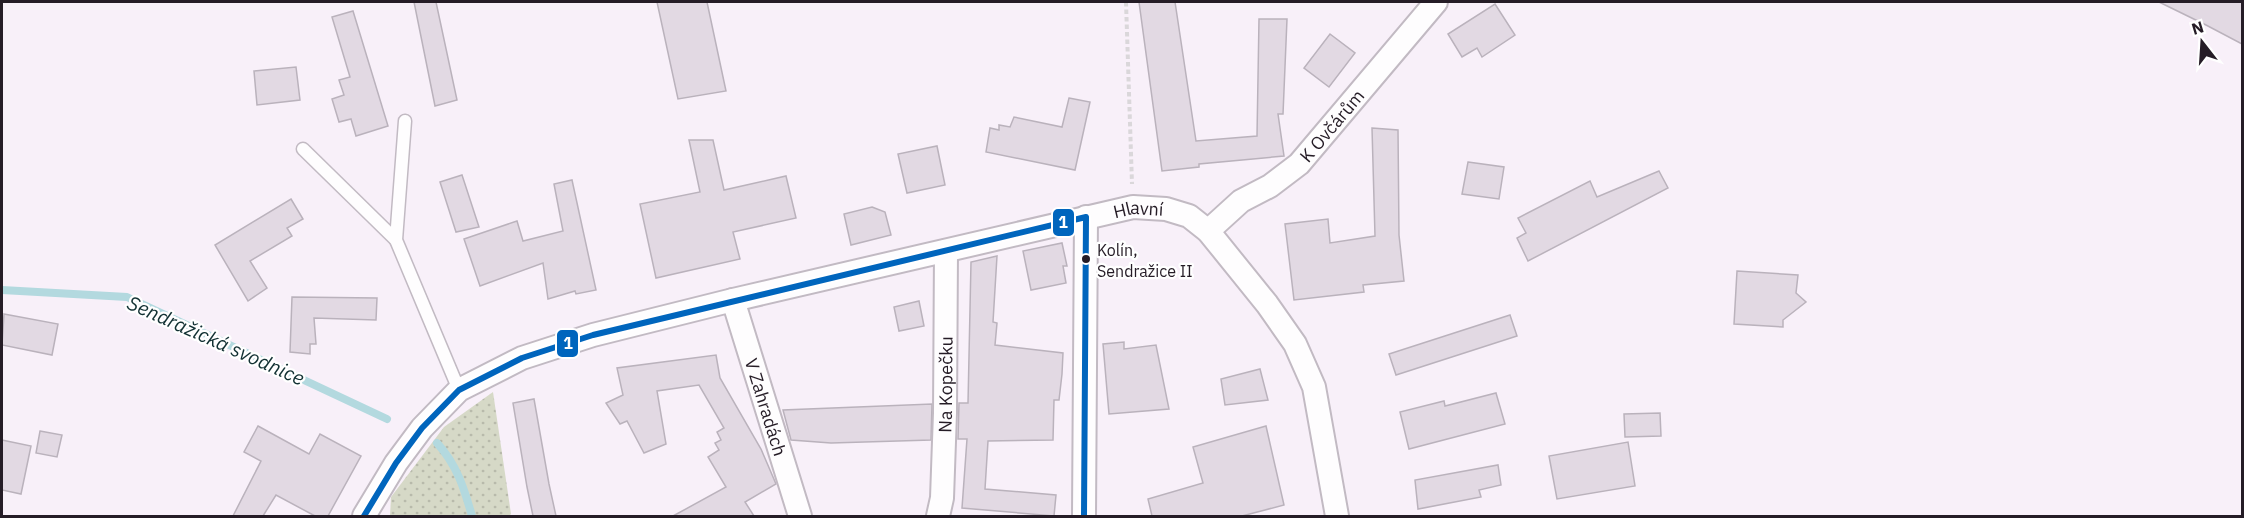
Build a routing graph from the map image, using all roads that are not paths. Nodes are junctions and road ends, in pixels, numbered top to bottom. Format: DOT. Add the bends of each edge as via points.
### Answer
graph roads {
  1 [pos="1436,2"];
  2 [pos="405,121"];
  3 [pos="303,149"];
  4 [pos="1086,217"];
  5 [pos="1208,231"];
  6 [pos="396,240"];
  7 [pos="946,251"];
  8 [pos="733,300"];
  9 [pos="459,390"];
  10 [pos="364,516"];
  11 [pos="800,516"];
  12 [pos="938,516"];
  13 [pos="1084,516"];
  14 [pos="1337,516"];
  1 -- 5 [label="street, K Ovčárům" via="1299,164 1242,201"];
  2 -- 6 [label="lane"];
  3 -- 6 [label="lane"];
  4 -- 5 [label="street, Hlavní" via="1133,207 1167,209 1189,216"];
  4 -- 7 [label="street, Hlavní"];
  4 -- 13 [label="street"];
  5 -- 14 [label="street, Hlavní" via="1295,344 1316,397"];
  6 -- 9 [label="lane"];
  7 -- 8 [label="street, Hlavní"];
  7 -- 12 [label="street, Na Kopečku" via="945,413"];
  8 -- 9 [label="street, Hlavní" via="593,335 522,358"];
  8 -- 11 [label="street, V Zahradách"];
  9 -- 10 [label="street, Hlavní" via="422,428"];
}
